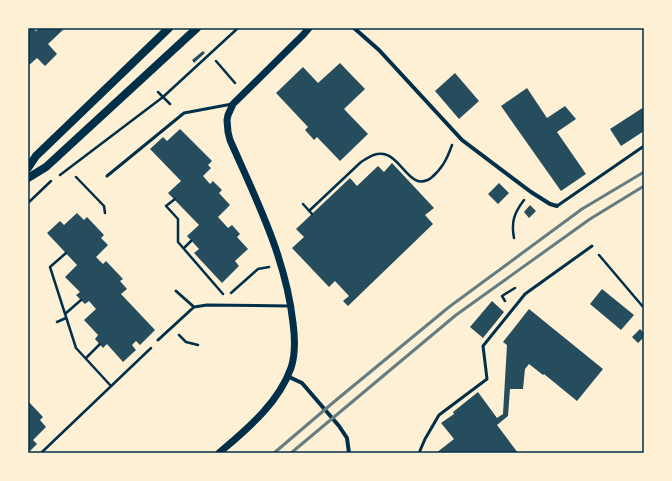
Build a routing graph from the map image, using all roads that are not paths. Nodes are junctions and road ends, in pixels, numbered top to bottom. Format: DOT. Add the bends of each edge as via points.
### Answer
graph roads {
  1 [pos="169,28"];
  2 [pos="197,28"];
  3 [pos="309,28"];
  4 [pos="354,28"];
  5 [pos="233,104"];
  6 [pos="644,146"];
  7 [pos="28,168"];
  8 [pos="107,176"];
  9 [pos="28,178"];
  10 [pos="557,206"];
  11 [pos="592,246"];
  12 [pos="176,291"];
  13 [pos="194,306"];
  14 [pos="291,306"];
  15 [pos="158,340"];
  16 [pos="287,376"];
  17 [pos="219,453"];
  18 [pos="349,453"];
  19 [pos="419,453"];
  1 -- 7 [label="main road" via="36,156"];
  2 -- 9 [label="main road" via="46,167"];
  3 -- 5 [label="street"];
  4 -- 10 [label="street" via="379,50 462,140 531,192"];
  5 -- 8 [label="lane" via="184,113"];
  5 -- 14 [label="street" via="228,115 228,132 275,243"];
  6 -- 10 [label="lane"];
  11 -- 19 [label="lane" via="525,294 483,346 487,378 440,415"];
  12 -- 13 [label="lane"];
  13 -- 14 [label="lane"];
  13 -- 15 [label="lane"];
  14 -- 16 [label="street" via="295,338 294,354"];
  16 -- 17 [label="street" via="264,411"];
  16 -- 18 [label="street" via="302,383 339,426 347,438"];
}
